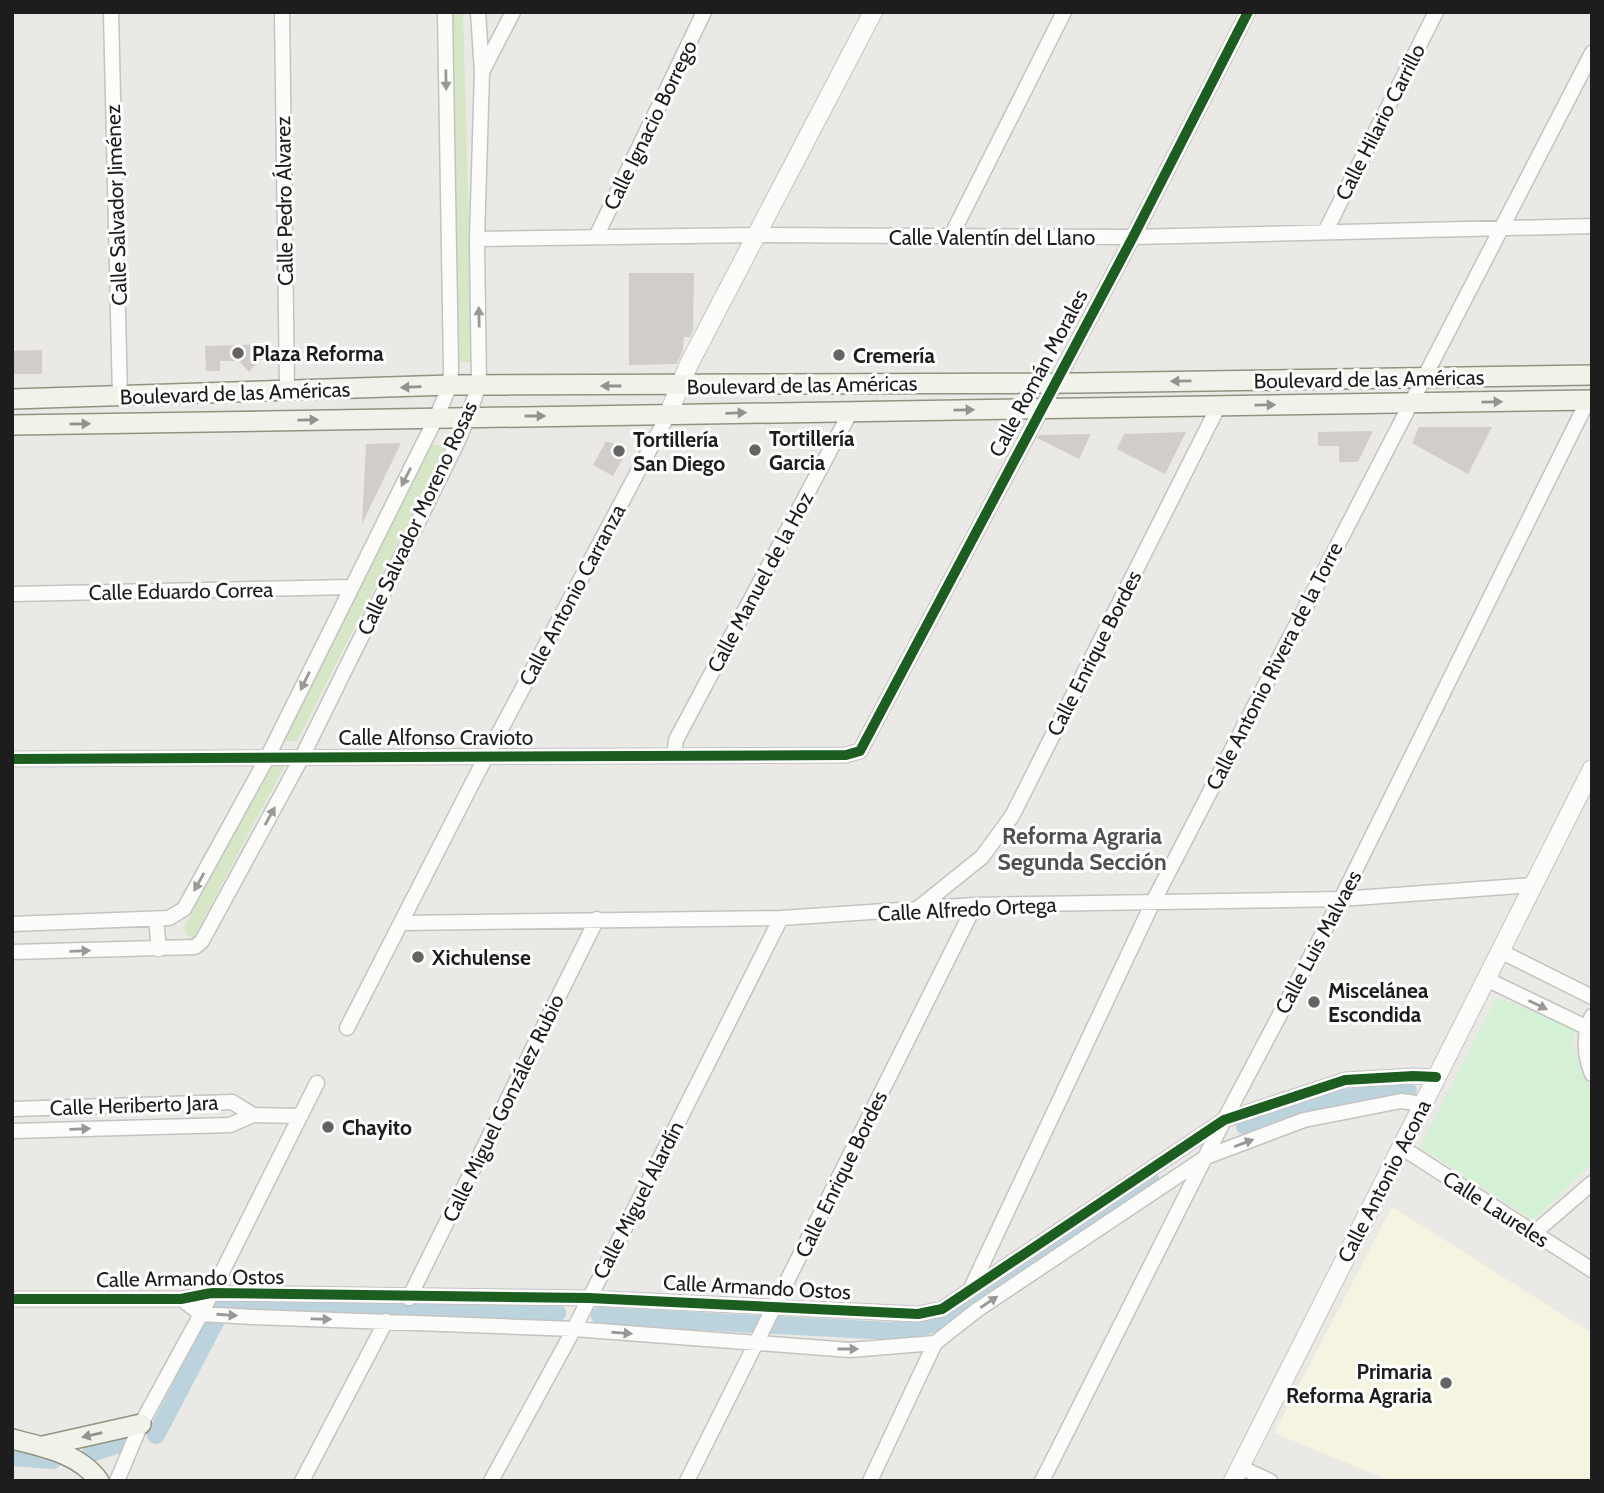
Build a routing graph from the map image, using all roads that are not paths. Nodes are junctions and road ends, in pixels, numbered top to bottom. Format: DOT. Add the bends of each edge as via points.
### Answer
graph roads {
  1 [pos="111,12"];
  2 [pos="282,12"];
  3 [pos="445,12"];
  4 [pos="478,12"];
  5 [pos="513,12"];
  6 [pos="704,12"];
  7 [pos="873,12"];
  8 [pos="1064,12"];
  9 [pos="1248,12"];
  10 [pos="1436,12"];
  11 [pos="1592,53"];
  12 [pos="482,72"];
  13 [pos="1592,226"];
  14 [pos="1503,227"];
  15 [pos="1325,232"];
  16 [pos="756,235"];
  17 [pos="596,237"];
  18 [pos="1133,237"];
  19 [pos="950,238"];
  20 [pos="477,239"];
  21 [pos="1592,375"];
  22 [pos="1423,377"];
  23 [pos="1053,383"];
  24 [pos="450,385"];
  25 [pos="479,386"];
  26 [pos="680,386"];
  27 [pos="287,390"];
  28 [pos="120,398"];
  29 [pos="12,399"];
  30 [pos="1590,400"];
  31 [pos="1410,403"];
  32 [pos="1219,405"];
  33 [pos="1039,410"];
  34 [pos="851,411"];
  35 [pos="668,415"];
  36 [pos="437,416"];
  37 [pos="468,416"];
  38 [pos="12,425"];
  39 [pos="351,587"];
  40 [pos="12,594"];
  41 [pos="860,751"];
  42 [pos="674,755"];
  43 [pos="486,756"];
  44 [pos="302,757"];
  45 [pos="267,758"];
  46 [pos="12,759"];
  47 [pos="1592,769"];
  48 [pos="1533,886"];
  49 [pos="1341,899"];
  50 [pos="1152,904"];
  51 [pos="975,905"];
  52 [pos="915,911"];
  53 [pos="781,918"];
  54 [pos="156,919"];
  55 [pos="597,919"];
  56 [pos="401,923"];
  57 [pos="12,924"];
  58 [pos="159,949"];
  59 [pos="1500,951"];
  60 [pos="12,953"];
  61 [pos="1486,979"];
  62 [pos="1592,997"];
  63 [pos="1590,1025"];
  64 [pos="347,1028"];
  65 [pos="1592,1074"];
  66 [pos="1436,1077"];
  67 [pos="317,1083"];
  68 [pos="1423,1104"];
  69 [pos="12,1109"];
  70 [pos="253,1115"];
  71 [pos="299,1116"];
  72 [pos="1224,1120"];
  73 [pos="12,1131"];
  74 [pos="1401,1147"];
  75 [pos="1206,1157"];
  76 [pos="1139,1176"];
  77 [pos="1592,1183"];
  78 [pos="1152,1193"];
  79 [pos="1534,1233"];
  80 [pos="1592,1270"];
  81 [pos="971,1287"];
  82 [pos="211,1293"];
  83 [pos="409,1298"];
  84 [pos="589,1298"];
  85 [pos="12,1299"];
  86 [pos="181,1300"];
  87 [pos="775,1307"];
  88 [pos="201,1314"];
  89 [pos="386,1321"];
  90 [pos="573,1329"];
  91 [pos="759,1343"];
  92 [pos="935,1343"];
  93 [pos="141,1424"];
  94 [pos="12,1439"];
  95 [pos="43,1446"];
  96 [pos="1236,1474"];
  97 [pos="99,1481"];
  98 [pos="117,1481"];
  99 [pos="302,1481"];
  100 [pos="491,1481"];
  101 [pos="687,1481"];
  102 [pos="870,1481"];
  103 [pos="1042,1481"];
  104 [pos="1270,1481"];
  1 -- 28 [label="street, Calle Salvador Jiménez"];
  2 -- 27 [label="street, Calle Pedro Álvarez"];
  3 -- 24 [label="street, Calle Salvador Moreno Rosas, one-way"];
  4 -- 12 [label="street, Calle Salvador Moreno Rosas"];
  5 -- 12 [label="street"];
  6 -- 17 [label="street, Calle Ignacio Borrego"];
  7 -- 16 [label="street, Calle Antonio Carranza"];
  8 -- 19 [label="street"];
  9 -- 18 [label="street, Calle Román Morales"];
  10 -- 15 [label="street, Calle Hilario Carrillo"];
  11 -- 14 [label="street, Calle Antonio Rivera de la Torre"];
  12 -- 20 [label="street, Calle Salvador Moreno Rosas"];
  13 -- 14 [label="street, Calle Valentín del Llano"];
  14 -- 15 [label="street, Calle Valentín del Llano"];
  14 -- 22 [label="street, Calle Antonio Rivera de la Torre"];
  15 -- 18 [label="street, Calle Valentín del Llano"];
  16 -- 17 [label="street, Calle Valentín del Llano"];
  16 -- 19 [label="street, Calle Valentín del Llano"];
  16 -- 26 [label="street, Calle Antonio Carranza"];
  17 -- 20 [label="street, Calle Valentín del Llano"];
  18 -- 19 [label="street, Calle Valentín del Llano"];
  18 -- 23 [label="street, Calle Román Morales"];
  25 -- 20 [label="street, Calle Salvador Moreno Rosas, one-way"];
  21 -- 22 [label="main road, Boulevard de las Américas"];
  22 -- 23 [label="main road, Boulevard de las Américas, one-way"];
  22 -- 31 [label="street, Calle Antonio Rivera de la Torre"];
  23 -- 26 [label="main road, Boulevard de las Américas"];
  23 -- 33 [label="street, Calle Román Morales"];
  24 -- 25 [label="main road, Boulevard de las Américas"];
  24 -- 27 [label="main road, Boulevard de las Américas, one-way"];
  24 -- 36 [label="street, Calle Salvador Moreno Rosas"];
  26 -- 25 [label="main road, Boulevard de las Américas, one-way"];
  25 -- 37 [label="street, Calle Salvador Moreno Rosas"];
  26 -- 35 [label="street, Calle Antonio Carranza"];
  27 -- 28 [label="main road, Boulevard de las Américas"];
  28 -- 29 [label="main road, Boulevard de las Américas"];
  31 -- 30 [label="main road, Boulevard de las Américas, one-way"];
  30 -- 49 [label="street, Calle Luis Malvaes"];
  32 -- 31 [label="main road, Boulevard de las Américas, one-way"];
  31 -- 50 [label="street, Calle Antonio Rivera de la Torre"];
  32 -- 33 [label="main road, Boulevard de las Américas"];
  32 -- 52 [label="street, Calle Enrique Bordes" via="1012,816 982,857"];
  34 -- 33 [label="main road, Boulevard de las Américas, one-way"];
  33 -- 41 [label="street, Calle Román Morales"];
  35 -- 34 [label="main road, Boulevard de las Américas, one-way"];
  34 -- 42 [label="street, Calle Manuel de la Hoz" via="676,740"];
  37 -- 35 [label="main road, Boulevard de las Américas, one-way"];
  35 -- 43 [label="street, Calle Antonio Carranza"];
  36 -- 37 [label="main road, Boulevard de las Américas"];
  38 -- 36 [label="main road, Boulevard de las Américas, one-way"];
  36 -- 39 [label="street, Calle Salvador Moreno Rosas, one-way"];
  37 -- 44 [label="street, Calle Salvador Moreno Rosas"];
  39 -- 40 [label="street, Calle Eduardo Correa"];
  39 -- 45 [label="street, Calle Salvador Moreno Rosas, one-way"];
  41 -- 42 [label="street, Calle Alfonso Cravioto" via="846,755"];
  42 -- 43 [label="street, Calle Alfonso Cravioto"];
  43 -- 44 [label="street, Calle Alfonso Cravioto"];
  43 -- 56 [label="street, Calle Antonio Carranza"];
  44 -- 45 [label="street, Calle Alfonso Cravioto"];
  58 -- 44 [label="street, Calle Salvador Moreno Rosas, one-way" via="195,947 202,941"];
  45 -- 46 [label="street, Calle Alfonso Cravioto"];
  45 -- 54 [label="street, Calle Salvador Moreno Rosas, one-way" via="184,909 178,915"];
  47 -- 48 [label="street, Calle Antonio Acona"];
  48 -- 49 [label="street, Calle Alfredo Ortega"];
  48 -- 59 [label="street, Calle Antonio Acona"];
  49 -- 50 [label="street, Calle Alfredo Ortega"];
  49 -- 72 [label="street, Calle Luis Malvaes"];
  50 -- 51 [label="street, Calle Alfredo Ortega"];
  50 -- 81 [label="street, Calle Antonio Rivera de la Torre"];
  51 -- 52 [label="street, Calle Alfredo Ortega"];
  51 -- 87 [label="street, Calle Enrique Bordes"];
  52 -- 53 [label="street, Calle Alfredo Ortega"];
  53 -- 55 [label="street, Calle Alfredo Ortega"];
  53 -- 84 [label="street, Calle Miguel Alardín"];
  54 -- 57 [label="street, Calle Salvador Moreno Rosas"];
  54 -- 58 [label="street"];
  55 -- 56 [label="street, Calle Alfredo Ortega"];
  55 -- 83 [label="street, Calle Miguel González Rubio"];
  56 -- 64 [label="street, Calle Antonio Carranza"];
  60 -- 58 [label="street, Calle Salvador Moreno Rosas, one-way"];
  59 -- 61 [label="street, Calle Antonio Acona"];
  59 -- 62 [label="street"];
  61 -- 63 [label="street, one-way"];
  61 -- 66 [label="street, Calle Antonio Acona"];
  63 -- 65 [label="street" via="1586,1058"];
  66 -- 68 [label="street, Calle Antonio Acona"];
  66 -- 72 [label="street, Calle Armando Ostos" via="1345,1080"];
  67 -- 71 [label="street"];
  68 -- 74 [label="street, Calle Antonio Acona"];
  75 -- 68 [label="street, one-way" via="1304,1120 1401,1101"];
  69 -- 70 [label="street, Calle Heriberto Jara" via="232,1102"];
  70 -- 71 [label="street, Calle Heriberto Jara"];
  73 -- 70 [label="street, Calle Heriberto Jara, one-way" via="230,1125"];
  71 -- 82 [label="street"];
  72 -- 75 [label="street, Calle Luis Malvaes"];
  72 -- 76 [label="street, Calle Armando Ostos"];
  74 -- 79 [label="street, Calle Laureles"];
  74 -- 96 [label="street, Calle Antonio Acona"];
  75 -- 78 [label="street"];
  75 -- 103 [label="street, Calle Luis Malvaes"];
  76 -- 78 [label="street"];
  76 -- 81 [label="street, Calle Armando Ostos"];
  77 -- 79 [label="street"];
  92 -- 78 [label="street, one-way"];
  79 -- 80 [label="street, Calle Laureles"];
  81 -- 87 [label="street, Calle Armando Ostos" via="942,1309 918,1314"];
  82 -- 83 [label="street, Calle Armando Ostos"];
  82 -- 86 [label="street, Calle Armando Ostos"];
  82 -- 88 [label="street"];
  83 -- 84 [label="street, Calle Armando Ostos"];
  84 -- 87 [label="street, Calle Armando Ostos"];
  84 -- 90 [label="street, Calle Miguel Alardín"];
  85 -- 86 [label="street, Calle Armando Ostos"];
  86 -- 88 [label="street, Calle Armando Ostos"];
  87 -- 91 [label="street, Calle Enrique Bordes"];
  88 -- 89 [label="street, Calle Armando Ostos, one-way"];
  88 -- 93 [label="street"];
  89 -- 90 [label="street, Calle Armando Ostos"];
  89 -- 99 [label="street"];
  90 -- 91 [label="street, Calle Armando Ostos, one-way"];
  90 -- 100 [label="street, Calle Miguel Alardín"];
  91 -- 92 [label="street, Calle Armando Ostos, one-way" via="850,1350"];
  91 -- 101 [label="street, Calle Enrique Bordes"];
  92 -- 102 [label="street"];
  93 -- 95 [label="main road, one-way"];
  93 -- 98 [label="street"];
  94 -- 95 [label="main road"];
  95 -- 97 [label="main road" via="87,1464"];
  96 -- 104 [label="street"];
}
